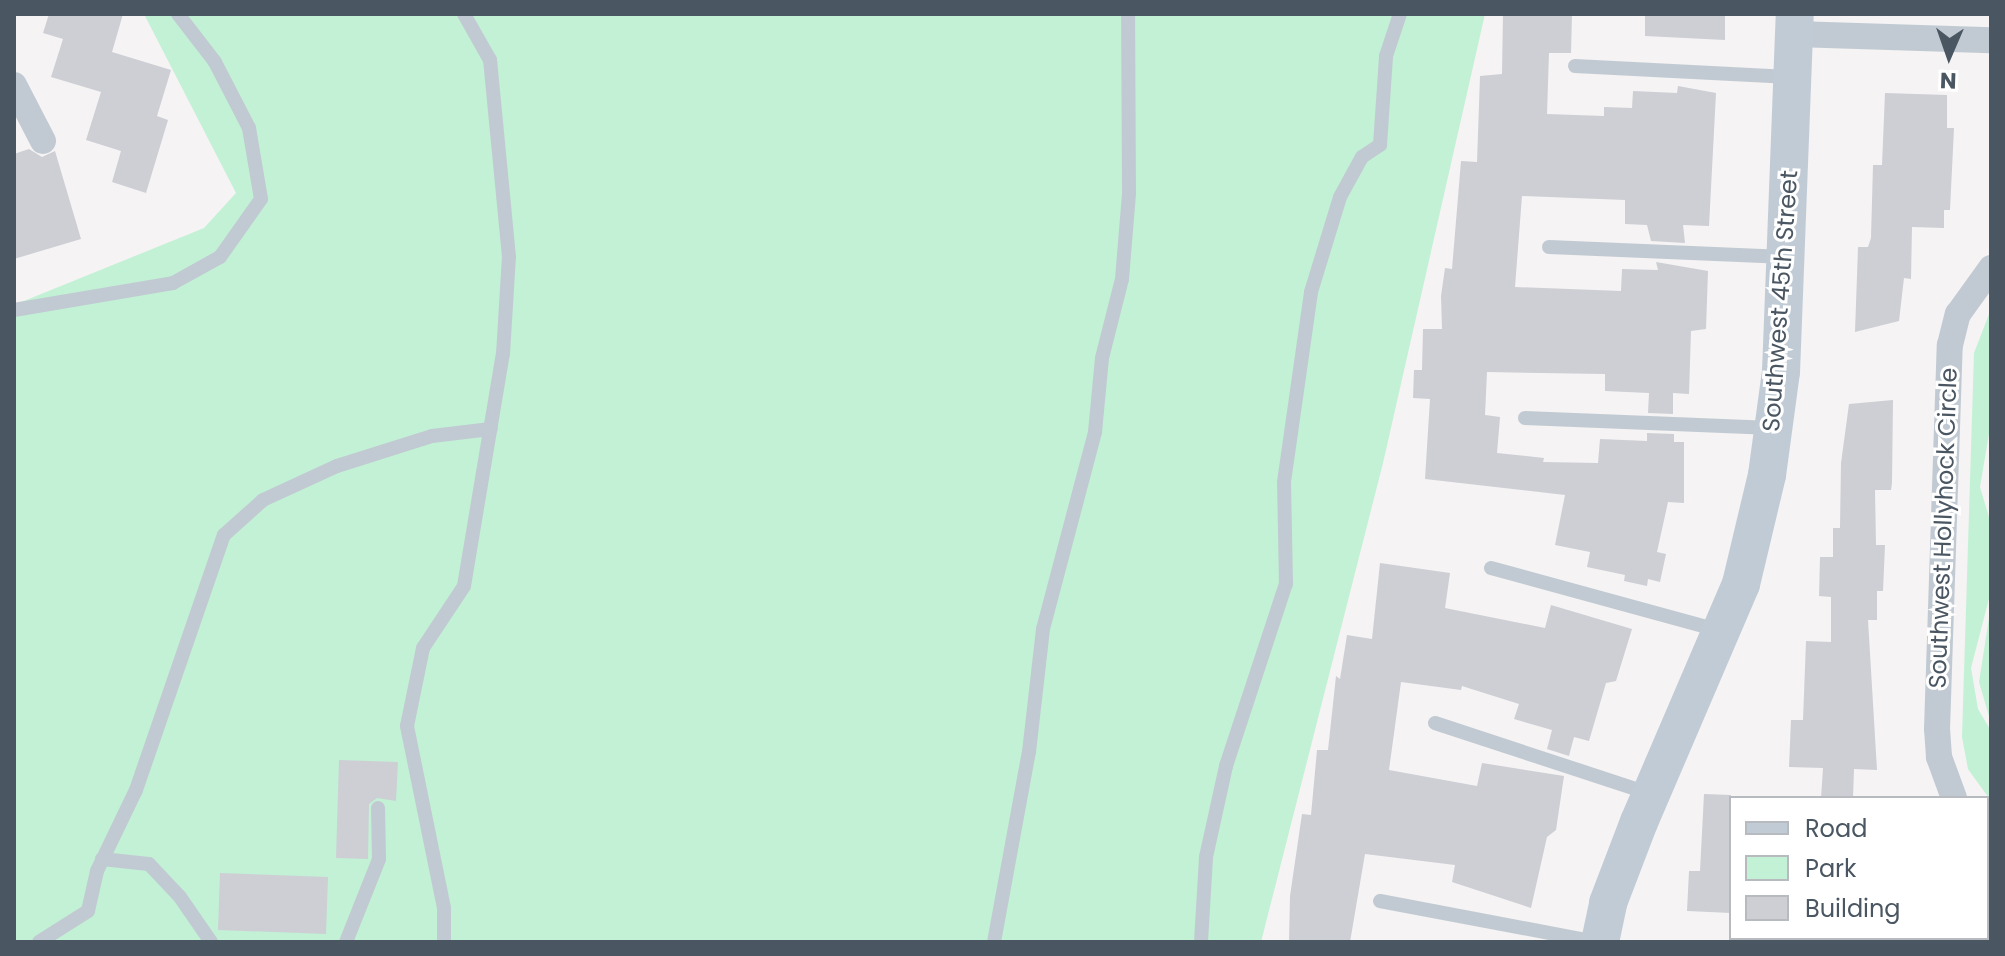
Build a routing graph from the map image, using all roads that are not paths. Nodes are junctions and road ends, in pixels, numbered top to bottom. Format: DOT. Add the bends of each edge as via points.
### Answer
graph roads {
  1 [pos="178,14"];
  2 [pos="464,14"];
  3 [pos="1128,14"];
  4 [pos="1400,14"];
  5 [pos="1795,24"];
  6 [pos="1991,40"];
  7 [pos="1575,66"];
  8 [pos="1793,77"];
  9 [pos="14,85"];
  10 [pos="43,141"];
  11 [pos="1549,247"];
  12 [pos="1785,257"];
  13 [pos="1991,268"];
  14 [pos="14,310"];
  15 [pos="1525,418"];
  16 [pos="1773,428"];
  17 [pos="491,429"];
  18 [pos="1491,568"];
  19 [pos="1722,631"];
  20 [pos="1435,723"];
  21 [pos="1652,795"];
  22 [pos="1953,796"];
  23 [pos="378,808"];
  24 [pos="102,859"];
  25 [pos="1380,901"];
  26 [pos="39,942"];
  27 [pos="211,942"];
  28 [pos="346,942"];
  29 [pos="444,942"];
  30 [pos="994,942"];
  31 [pos="1201,942"];
  32 [pos="1598,942"];
  1 -- 14 [label="lane" via="215,62 249,128 261,199 220,257 173,283"];
  2 -- 17 [label="lane" via="490,60 509,257"];
  3 -- 30 [label="lane" via="1129,193 1122,279 1102,358 1095,432 1043,629 1029,752"];
  4 -- 31 [label="lane" via="1386,56 1380,145 1362,157 1340,197 1311,292 1284,482 1286,584 1226,766 1206,857"];
  5 -- 6 [label="street"];
  5 -- 8 [label="street, Southwest 45th Street"];
  7 -- 8 [label="lane"];
  8 -- 12 [label="street, Southwest 45th Street"];
  9 -- 10 [label="street"];
  11 -- 12 [label="lane"];
  12 -- 16 [label="street, Southwest 45th Street"];
  13 -- 22 [label="street, Southwest Hollyhock Circle" via="1958,314 1950,345 1937,729 1939,757"];
  15 -- 16 [label="lane"];
  16 -- 19 [label="street, Southwest 45th Street" via="1741,584"];
  17 -- 24 [label="lane" via="432,436 337,466 263,500 224,535 136,790"];
  17 -- 29 [label="lane" via="464,586 423,648 407,726 444,908"];
  18 -- 19 [label="lane"];
  19 -- 21 [label="street, Southwest 45th Street"];
  20 -- 21 [label="lane"];
  21 -- 32 [label="street, Southwest 45th Street" via="1608,903"];
  23 -- 28 [label="lane" via="379,859"];
  24 -- 26 [label="lane" via="88,911"];
  24 -- 27 [label="lane" via="149,864"];
  25 -- 32 [label="lane"];
}
